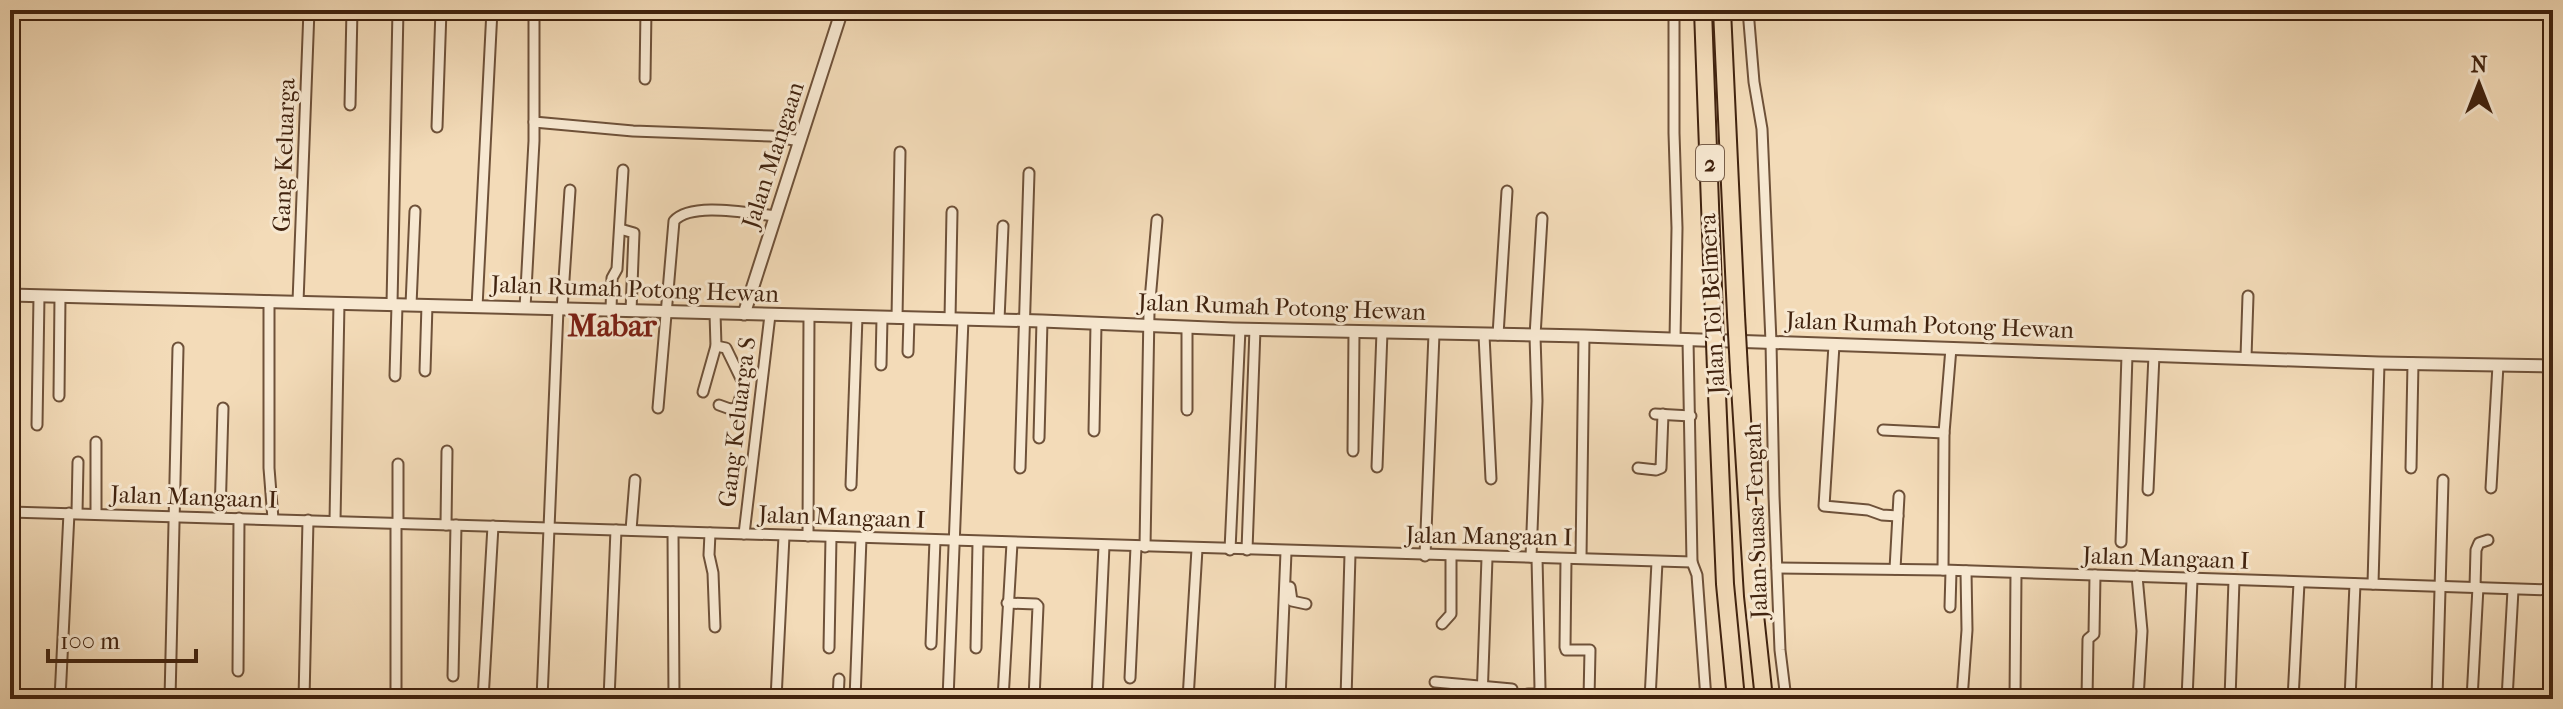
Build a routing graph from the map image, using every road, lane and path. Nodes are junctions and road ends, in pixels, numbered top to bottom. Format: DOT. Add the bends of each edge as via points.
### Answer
graph roads {
  1 [pos="309,10"];
  2 [pos="352,10"];
  3 [pos="398,10"];
  4 [pos="441,10"];
  5 [pos="492,10"];
  6 [pos="534,10"];
  7 [pos="646,10"];
  8 [pos="738,10"];
  9 [pos="1674,10"];
  10 [pos="1703,10"];
  11 [pos="1722,10"];
  12 [pos="1748,10"];
  13 [pos="842,11"];
  14 [pos="645,79"];
  15 [pos="350,105"];
  16 [pos="534,122"];
  17 [pos="437,127"];
  18 [pos="800,141"];
  19 [pos="900,152"];
  20 [pos="623,170"];
  21 [pos="1029,173"];
  22 [pos="570,190"];
  23 [pos="1507,191"];
  24 [pos="415,211"];
  25 [pos="952,212"];
  26 [pos="776,216"];
  27 [pos="1542,218"];
  28 [pos="1157,220"];
  29 [pos="1003,226"];
  30 [pos="620,229"];
  31 [pos="10,295"];
  32 [pos="39,296"];
  33 [pos="60,296"];
  34 [pos="2248,296"];
  35 [pos="269,301"];
  36 [pos="298,302"];
  37 [pos="339,303"];
  38 [pos="394,304"];
  39 [pos="411,305"];
  40 [pos="427,305"];
  41 [pos="477,307"];
  42 [pos="525,308"];
  43 [pos="560,309"];
  44 [pos="611,310"];
  45 [pos="631,311"];
  46 [pos="667,311"];
  47 [pos="715,313"];
  48 [pos="744,314"];
  49 [pos="770,315"];
  50 [pos="809,316"];
  51 [pos="857,317"];
  52 [pos="882,318"];
  53 [pos="903,318"];
  54 [pos="956,319"];
  55 [pos="999,320"];
  56 [pos="1023,320"];
  57 [pos="1042,321"];
  58 [pos="1096,324"];
  59 [pos="1149,326"];
  60 [pos="1187,327"];
  61 [pos="1240,329"];
  62 [pos="1255,329"];
  63 [pos="1354,332"];
  64 [pos="1382,332"];
  65 [pos="1434,334"];
  66 [pos="1484,335"];
  67 [pos="1498,335"];
  68 [pos="1535,336"];
  69 [pos="1584,336"];
  70 [pos="1675,339"];
  71 [pos="1688,339"];
  72 [pos="1771,342"];
  73 [pos="1834,345"];
  74 [pos="716,346"];
  75 [pos="178,348"];
  76 [pos="1951,348"];
  77 [pos="908,352"];
  78 [pos="2127,355"];
  79 [pos="2154,355"];
  80 [pos="2246,357"];
  81 [pos="2379,363"];
  82 [pos="2413,363"];
  83 [pos="881,365"];
  84 [pos="2498,365"];
  85 [pos="2553,366"];
  86 [pos="425,371"];
  87 [pos="395,376"];
  88 [pos="1022,385"];
  89 [pos="1040,385"];
  90 [pos="703,392"];
  91 [pos="59,396"];
  92 [pos="719,405"];
  93 [pos="223,408"];
  94 [pos="658,408"];
  95 [pos="1187,410"];
  96 [pos="1691,416"];
  97 [pos="37,425"];
  98 [pos="1883,430"];
  99 [pos="1094,431"];
  100 [pos="1944,433"];
  101 [pos="1039,438"];
  102 [pos="96,442"];
  103 [pos="447,451"];
  104 [pos="1353,451"];
  105 [pos="78,462"];
  106 [pos="398,464"];
  107 [pos="1377,467"];
  108 [pos="1020,468"];
  109 [pos="1638,468"];
  110 [pos="2411,468"];
  111 [pos="1491,479"];
  112 [pos="635,480"];
  113 [pos="2443,480"];
  114 [pos="851,485"];
  115 [pos="2491,488"];
  116 [pos="2148,490"];
  117 [pos="1899,496"];
  118 [pos="10,512"];
  119 [pos="73,513"];
  120 [pos="96,514"];
  121 [pos="174,516"];
  122 [pos="1898,516"];
  123 [pos="220,517"];
  124 [pos="239,518"];
  125 [pos="273,519"];
  126 [pos="308,520"];
  127 [pos="335,521"];
  128 [pos="397,523"];
  129 [pos="451,525"];
  130 [pos="493,526"];
  131 [pos="550,528"];
  132 [pos="616,530"];
  133 [pos="631,530"];
  134 [pos="673,532"];
  135 [pos="710,533"];
  136 [pos="744,534"];
  137 [pos="784,536"];
  138 [pos="808,536"];
  139 [pos="831,537"];
  140 [pos="861,538"];
  141 [pos="935,540"];
  142 [pos="2488,540"];
  143 [pos="953,541"];
  144 [pos="978,542"];
  145 [pos="2121,542"];
  146 [pos="1012,543"];
  147 [pos="1104,546"];
  148 [pos="1140,547"];
  149 [pos="1197,549"];
  150 [pos="1230,550"];
  151 [pos="1247,550"];
  152 [pos="1289,552"];
  153 [pos="1350,554"];
  154 [pos="1425,556"];
  155 [pos="1451,557"];
  156 [pos="1487,558"];
  157 [pos="1534,558"];
  158 [pos="1581,558"];
  159 [pos="1566,559"];
  160 [pos="1657,562"];
  161 [pos="1692,562"];
  162 [pos="1777,568"];
  163 [pos="1895,569"];
  164 [pos="1947,570"];
  165 [pos="1966,571"];
  166 [pos="2016,573"];
  167 [pos="2095,575"];
  168 [pos="2137,576"];
  169 [pos="2192,580"];
  170 [pos="2234,580"];
  171 [pos="2299,583"];
  172 [pos="1725,584"];
  173 [pos="2355,584"];
  174 [pos="2373,584"];
  175 [pos="2440,586"];
  176 [pos="2477,587"];
  177 [pos="2513,590"];
  178 [pos="2553,590"];
  179 [pos="1753,596"];
  180 [pos="1007,603"];
  181 [pos="1306,604"];
  182 [pos="1950,607"];
  183 [pos="1442,624"];
  184 [pos="715,627"];
  185 [pos="931,644"];
  186 [pos="829,648"];
  187 [pos="976,648"];
  188 [pos="238,671"];
  189 [pos="453,676"];
  190 [pos="1130,678"];
  191 [pos="839,679"];
  192 [pos="1435,682"];
  193 [pos="1482,686"];
  194 [pos="1512,689"];
  195 [pos="1528,694"];
  196 [pos="60,699"];
  197 [pos="170,699"];
  198 [pos="304,699"];
  199 [pos="396,699"];
  200 [pos="483,699"];
  201 [pos="542,699"];
  202 [pos="609,699"];
  203 [pos="674,699"];
  204 [pos="776,699"];
  205 [pos="838,699"];
  206 [pos="855,699"];
  207 [pos="948,699"];
  208 [pos="1003,699"];
  209 [pos="1034,699"];
  210 [pos="1097,699"];
  211 [pos="1188,699"];
  212 [pos="1280,699"];
  213 [pos="1346,699"];
  214 [pos="1482,699"];
  215 [pos="1589,699"];
  216 [pos="1650,699"];
  217 [pos="1706,699"];
  218 [pos="1726,699"];
  219 [pos="1736,699"];
  220 [pos="1754,699"];
  221 [pos="1764,699"];
  222 [pos="1786,699"];
  223 [pos="1962,699"];
  224 [pos="2015,699"];
  225 [pos="2087,699"];
  226 [pos="2138,699"];
  227 [pos="2187,699"];
  228 [pos="2230,699"];
  229 [pos="2293,699"];
  230 [pos="2350,699"];
  231 [pos="2437,699"];
  232 [pos="2472,699"];
  233 [pos="2507,699"];
  1 -- 36 [label="street, Gang Keluarga"];
  2 -- 15 [label="street"];
  3 -- 38 [label="street"];
  4 -- 17 [label="street"];
  5 -- 41 [label="street"];
  6 -- 16 [label="street"];
  7 -- 14 [label="street"];
  8 -- 13 [label="street"];
  9 -- 70 [label="street"];
  10 -- 172 [label="highway, Jalan Tol Belmera / 2, bridge"];
  11 -- 179 [label="highway, Jalan Tol Belmera / 2, bridge"];
  12 -- 72 [label="street, Jalan Suasa Tengah" via="1762,129"];
  13 -- 18 [label="street, Jalan Mangaan"];
  16 -- 18 [label="street"];
  16 -- 42 [label="street"];
  18 -- 26 [label="street, Jalan Mangaan"];
  19 -- 53 [label="street"];
  20 -- 30 [label="street"];
  21 -- 56 [label="street"];
  22 -- 43 [label="street"];
  23 -- 67 [label="street"];
  24 -- 39 [label="street"];
  25 -- 54 [label="street"];
  26 -- 46 [label="street" via="704,210 677,217 672,225"];
  26 -- 48 [label="street, Jalan Mangaan"];
  27 -- 68 [label="street"];
  28 -- 59 [label="street"];
  29 -- 55 [label="street"];
  30 -- 44 [label="street"];
  30 -- 45 [label="street" via="634,233"];
  31 -- 32 [label="street, Jalan Rumah Potong Hewan"];
  32 -- 33 [label="street, Jalan Rumah Potong Hewan"];
  32 -- 97 [label="street"];
  33 -- 35 [label="street, Jalan Rumah Potong Hewan"];
  33 -- 91 [label="street"];
  34 -- 80 [label="street"];
  35 -- 36 [label="street, Jalan Rumah Potong Hewan"];
  35 -- 125 [label="street"];
  36 -- 37 [label="street, Jalan Rumah Potong Hewan"];
  37 -- 38 [label="street, Jalan Rumah Potong Hewan"];
  37 -- 127 [label="street"];
  38 -- 39 [label="street, Jalan Rumah Potong Hewan"];
  38 -- 87 [label="street"];
  39 -- 40 [label="street, Jalan Rumah Potong Hewan"];
  40 -- 41 [label="street, Jalan Rumah Potong Hewan"];
  40 -- 86 [label="street"];
  41 -- 42 [label="street, Jalan Rumah Potong Hewan"];
  42 -- 43 [label="street, Jalan Rumah Potong Hewan"];
  43 -- 44 [label="street, Jalan Rumah Potong Hewan"];
  43 -- 131 [label="street"];
  44 -- 45 [label="street, Jalan Rumah Potong Hewan"];
  45 -- 46 [label="street, Jalan Rumah Potong Hewan"];
  46 -- 47 [label="street, Jalan Rumah Potong Hewan"];
  46 -- 94 [label="street"];
  47 -- 48 [label="street, Jalan Rumah Potong Hewan"];
  47 -- 74 [label="street"];
  48 -- 49 [label="street, Jalan Rumah Potong Hewan"];
  49 -- 50 [label="street, Jalan Rumah Potong Hewan"];
  49 -- 136 [label="street, Gang Keluarga S"];
  50 -- 51 [label="street, Jalan Rumah Potong Hewan"];
  50 -- 138 [label="street"];
  51 -- 52 [label="street, Jalan Rumah Potong Hewan"];
  51 -- 114 [label="street"];
  52 -- 53 [label="street, Jalan Rumah Potong Hewan"];
  52 -- 83 [label="street"];
  53 -- 54 [label="street, Jalan Rumah Potong Hewan"];
  53 -- 77 [label="street"];
  54 -- 55 [label="street, Jalan Rumah Potong Hewan"];
  54 -- 143 [label="street"];
  55 -- 56 [label="street, Jalan Rumah Potong Hewan"];
  56 -- 57 [label="street, Jalan Rumah Potong Hewan"];
  56 -- 88 [label="street"];
  57 -- 58 [label="street, Jalan Rumah Potong Hewan"];
  57 -- 89 [label="street"];
  58 -- 59 [label="street, Jalan Rumah Potong Hewan"];
  58 -- 99 [label="street"];
  59 -- 60 [label="street, Jalan Rumah Potong Hewan"];
  59 -- 148 [label="street"];
  60 -- 61 [label="street, Jalan Rumah Potong Hewan"];
  60 -- 95 [label="street"];
  61 -- 62 [label="street, Jalan Rumah Potong Hewan"];
  61 -- 150 [label="street"];
  62 -- 63 [label="street, Jalan Rumah Potong Hewan"];
  62 -- 151 [label="street"];
  63 -- 64 [label="street, Jalan Rumah Potong Hewan"];
  63 -- 104 [label="street"];
  64 -- 65 [label="street, Jalan Rumah Potong Hewan"];
  64 -- 107 [label="street"];
  65 -- 66 [label="street, Jalan Rumah Potong Hewan"];
  65 -- 154 [label="street"];
  66 -- 67 [label="street, Jalan Rumah Potong Hewan"];
  66 -- 111 [label="street"];
  67 -- 68 [label="street, Jalan Rumah Potong Hewan"];
  68 -- 69 [label="street, Jalan Rumah Potong Hewan"];
  68 -- 157 [label="street"];
  69 -- 70 [label="street, Jalan Rumah Potong Hewan"];
  69 -- 158 [label="street"];
  70 -- 71 [label="street, Jalan Rumah Potong Hewan"];
  71 -- 72 [label="street, Jalan Rumah Potong Hewan"];
  71 -- 96 [label="street"];
  72 -- 73 [label="street, Jalan Rumah Potong Hewan"];
  72 -- 162 [label="street, Jalan Suasa Tengah"];
  73 -- 76 [label="street, Jalan Rumah Potong Hewan"];
  73 -- 122 [label="street" via="1824,506"];
  74 -- 90 [label="street"];
  74 -- 92 [label="street" via="726,348 744,385 737,408"];
  75 -- 121 [label="street"];
  76 -- 78 [label="street, Jalan Rumah Potong Hewan"];
  76 -- 100 [label="street"];
  78 -- 79 [label="street, Jalan Rumah Potong Hewan"];
  78 -- 145 [label="street"];
  79 -- 80 [label="street, Jalan Rumah Potong Hewan"];
  79 -- 116 [label="street"];
  80 -- 81 [label="street, Jalan Rumah Potong Hewan"];
  81 -- 82 [label="street, Jalan Rumah Potong Hewan"];
  81 -- 174 [label="street"];
  82 -- 84 [label="street, Jalan Rumah Potong Hewan"];
  82 -- 110 [label="street"];
  84 -- 85 [label="street, Jalan Rumah Potong Hewan"];
  84 -- 115 [label="street"];
  88 -- 89 [label="street"];
  88 -- 108 [label="street"];
  89 -- 101 [label="street"];
  93 -- 123 [label="street"];
  96 -- 109 [label="street" via="1659,414 1661,468"];
  96 -- 161 [label="street"];
  98 -- 100 [label="street"];
  100 -- 164 [label="street"];
  102 -- 120 [label="street"];
  103 -- 129 [label="street"];
  105 -- 119 [label="street"];
  106 -- 128 [label="street"];
  112 -- 133 [label="street"];
  113 -- 175 [label="street"];
  117 -- 122 [label="street"];
  118 -- 119 [label="street, Jalan Mangaan I"];
  119 -- 120 [label="street, Jalan Mangaan I"];
  119 -- 196 [label="street"];
  120 -- 121 [label="street, Jalan Mangaan I"];
  121 -- 123 [label="street, Jalan Mangaan I"];
  121 -- 197 [label="street"];
  122 -- 163 [label="street"];
  123 -- 124 [label="street, Jalan Mangaan I"];
  124 -- 125 [label="street, Jalan Mangaan I"];
  124 -- 188 [label="street"];
  125 -- 126 [label="street, Jalan Mangaan I"];
  126 -- 127 [label="street, Jalan Mangaan I"];
  126 -- 198 [label="street"];
  127 -- 128 [label="street, Jalan Mangaan I"];
  128 -- 129 [label="street, Jalan Mangaan I"];
  128 -- 199 [label="street"];
  129 -- 130 [label="street, Jalan Mangaan I"];
  129 -- 189 [label="street"];
  130 -- 131 [label="street, Jalan Mangaan I"];
  130 -- 200 [label="street"];
  131 -- 132 [label="street, Jalan Mangaan I"];
  131 -- 201 [label="street"];
  132 -- 133 [label="street, Jalan Mangaan I"];
  132 -- 202 [label="street"];
  133 -- 134 [label="street, Jalan Mangaan I"];
  134 -- 135 [label="street, Jalan Mangaan I"];
  134 -- 203 [label="street"];
  135 -- 136 [label="street, Jalan Mangaan I"];
  135 -- 184 [label="street"];
  136 -- 137 [label="street, Jalan Mangaan I"];
  137 -- 138 [label="street, Jalan Mangaan I"];
  137 -- 204 [label="street"];
  138 -- 139 [label="street, Jalan Mangaan I"];
  139 -- 140 [label="street, Jalan Mangaan I"];
  139 -- 186 [label="street"];
  140 -- 141 [label="street, Jalan Mangaan I"];
  140 -- 206 [label="street"];
  141 -- 143 [label="street, Jalan Mangaan I"];
  141 -- 185 [label="street"];
  142 -- 176 [label="street" via="2476,550"];
  143 -- 144 [label="street, Jalan Mangaan I"];
  143 -- 207 [label="street"];
  144 -- 146 [label="street, Jalan Mangaan I"];
  144 -- 187 [label="street"];
  146 -- 147 [label="street, Jalan Mangaan I"];
  146 -- 180 [label="street"];
  147 -- 148 [label="street, Jalan Mangaan I"];
  147 -- 210 [label="street"];
  148 -- 149 [label="street, Jalan Mangaan I"];
  148 -- 190 [label="street"];
  149 -- 150 [label="street, Jalan Mangaan I"];
  149 -- 211 [label="street"];
  150 -- 151 [label="street, Jalan Mangaan I"];
  151 -- 152 [label="street, Jalan Mangaan I"];
  152 -- 153 [label="street, Jalan Mangaan I"];
  152 -- 181 [label="street" via="1291,598"];
  152 -- 212 [label="street"];
  153 -- 154 [label="street, Jalan Mangaan I"];
  153 -- 213 [label="street"];
  154 -- 155 [label="street, Jalan Mangaan I"];
  155 -- 156 [label="street, Jalan Mangaan I"];
  155 -- 183 [label="street" via="1451,614"];
  156 -- 157 [label="street, Jalan Mangaan I"];
  156 -- 193 [label="street"];
  157 -- 159 [label="street, Jalan Mangaan I"];
  157 -- 195 [label="street" via="1540,688 1538,694"];
  158 -- 159 [label="street, Jalan Mangaan I"];
  158 -- 160 [label="street, Jalan Mangaan I"];
  159 -- 215 [label="street" via="1565,649 1590,650"];
  160 -- 161 [label="street, Jalan Mangaan I"];
  160 -- 216 [label="street"];
  161 -- 217 [label="street"];
  162 -- 163 [label="street, Jalan Mangaan I"];
  162 -- 222 [label="street, Jalan Suasa Tengah"];
  163 -- 164 [label="street, Jalan Mangaan I"];
  164 -- 165 [label="street, Jalan Mangaan I"];
  164 -- 182 [label="street"];
  165 -- 166 [label="street, Jalan Mangaan I"];
  165 -- 223 [label="street"];
  166 -- 167 [label="street, Jalan Mangaan I"];
  166 -- 224 [label="street"];
  167 -- 168 [label="street, Jalan Mangaan I"];
  167 -- 225 [label="street"];
  168 -- 169 [label="street, Jalan Mangaan I"];
  168 -- 226 [label="street" via="2142,631"];
  169 -- 170 [label="street, Jalan Mangaan I"];
  169 -- 227 [label="street"];
  170 -- 171 [label="street, Jalan Mangaan I"];
  170 -- 228 [label="street"];
  171 -- 173 [label="street, Jalan Mangaan I"];
  171 -- 229 [label="street"];
  172 -- 218 [label="highway"];
  172 -- 219 [label="highway, 2"];
  173 -- 174 [label="street, Jalan Mangaan I"];
  173 -- 230 [label="street"];
  174 -- 175 [label="street, Jalan Mangaan I"];
  175 -- 176 [label="street, Jalan Mangaan I"];
  175 -- 231 [label="street"];
  176 -- 177 [label="street, Jalan Mangaan I"];
  176 -- 232 [label="street"];
  177 -- 178 [label="street, Jalan Mangaan I"];
  177 -- 233 [label="street"];
  179 -- 220 [label="highway, 2"];
  179 -- 221 [label="highway"];
  180 -- 208 [label="street"];
  180 -- 209 [label="street" via="1038,606"];
  191 -- 205 [label="street"];
  192 -- 193 [label="street"];
  193 -- 194 [label="street"];
  193 -- 214 [label="street"];
}
